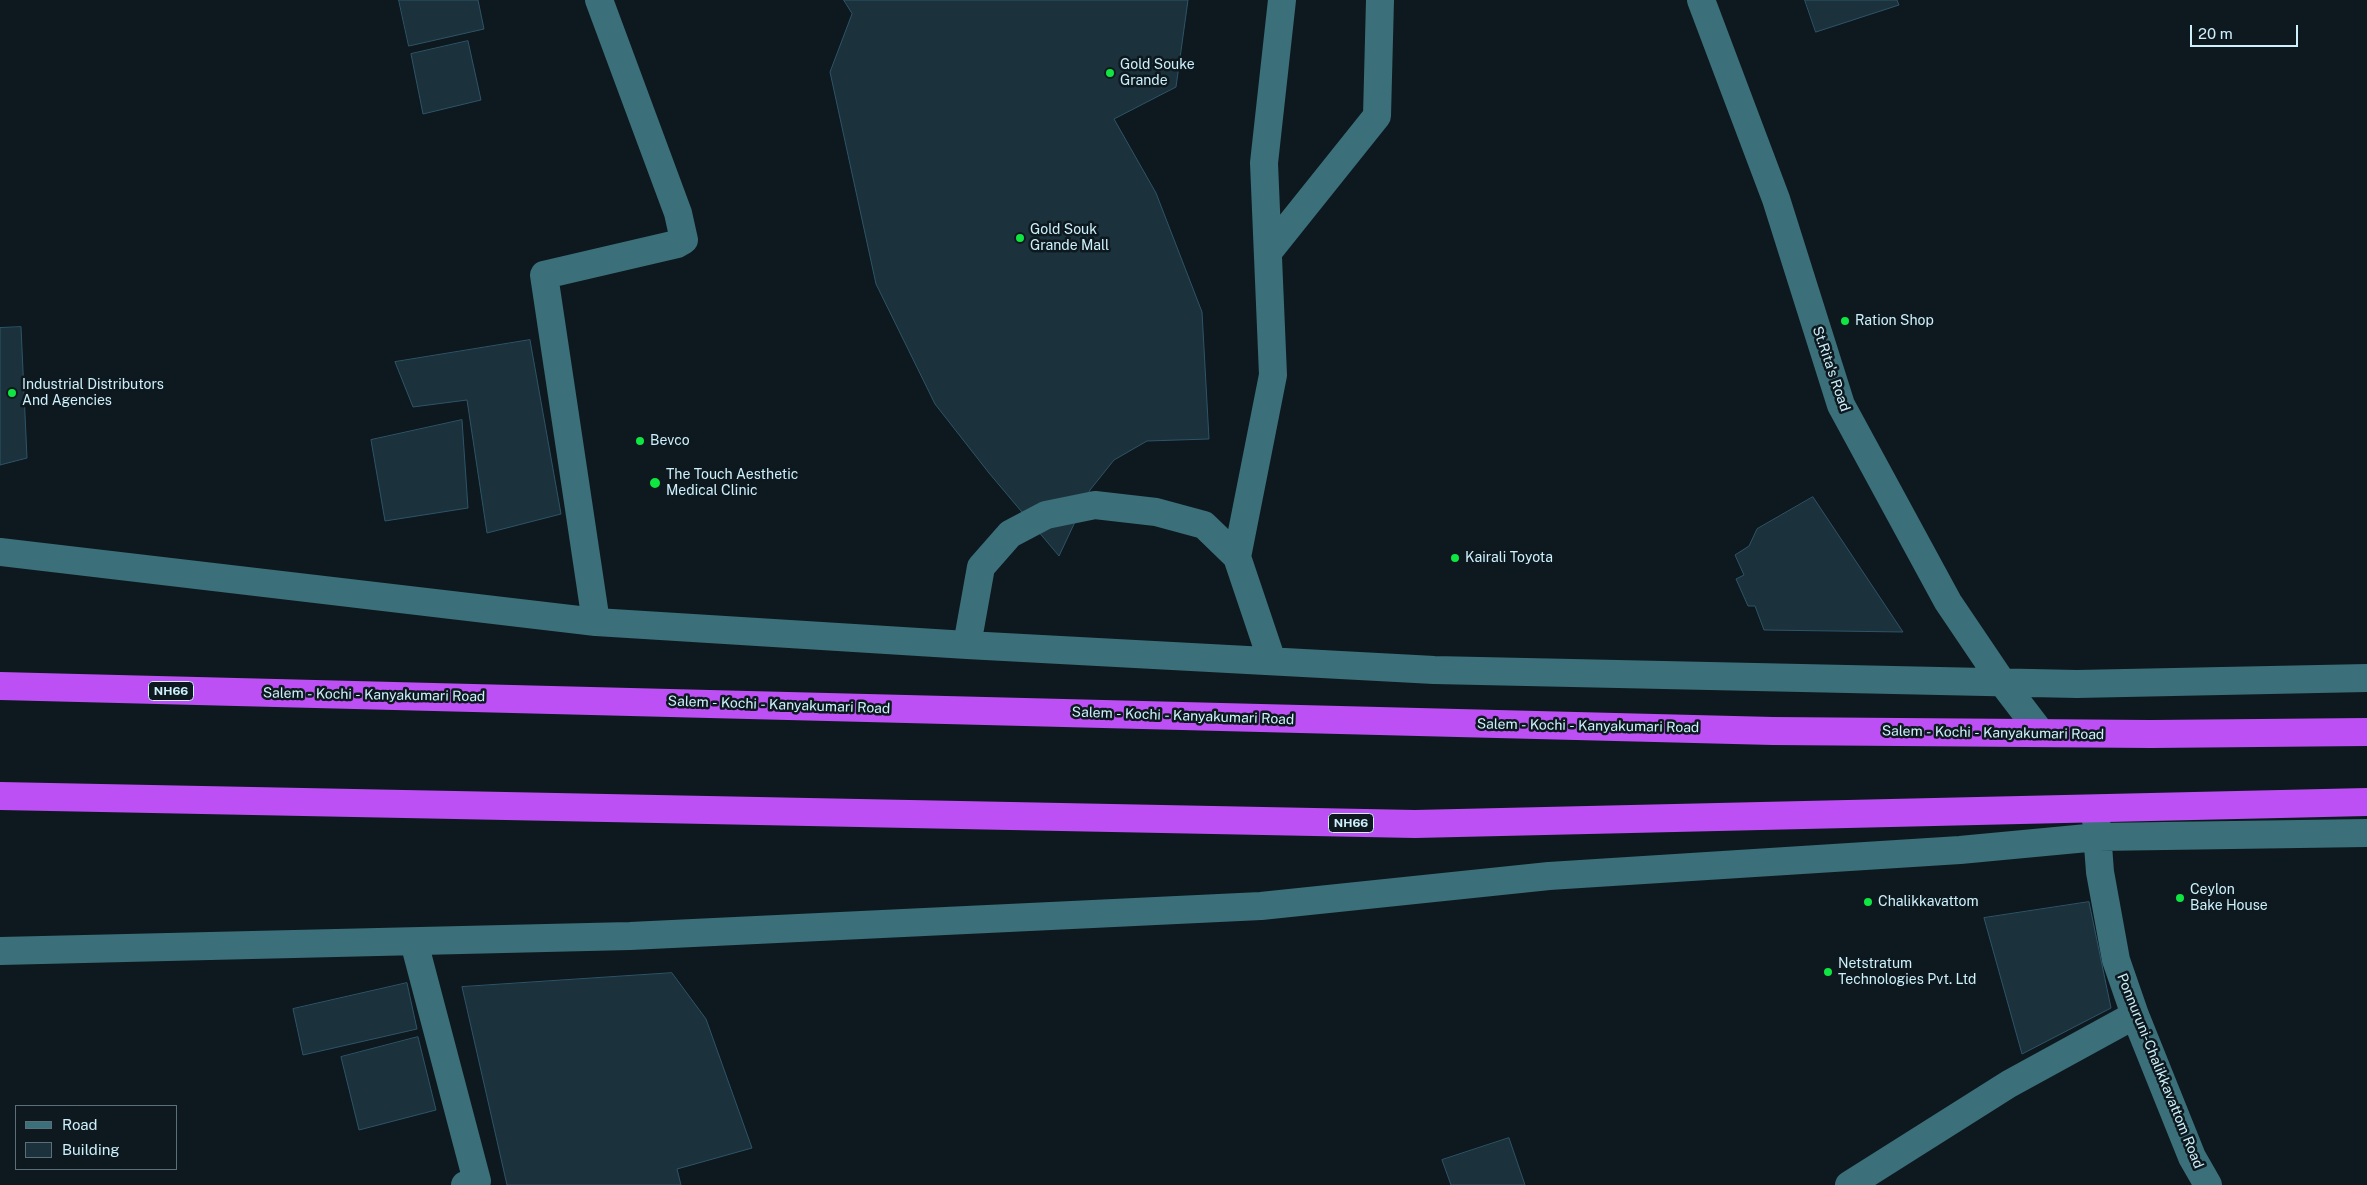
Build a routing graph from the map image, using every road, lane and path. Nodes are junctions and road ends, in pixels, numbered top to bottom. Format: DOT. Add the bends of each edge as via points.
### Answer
graph roads {
  1 [pos="599,0"];
  2 [pos="1282,0"];
  3 [pos="1380,0"];
  4 [pos="1701,0"];
  5 [pos="1269,251"];
  6 [pos="0,552"];
  7 [pos="1237,557"];
  8 [pos="596,622"];
  9 [pos="967,645"];
  10 [pos="1272,661"];
  11 [pos="2367,678"];
  12 [pos="2002,682"];
  13 [pos="0,686"];
  14 [pos="2367,732"];
  15 [pos="2041,733"];
  16 [pos="0,796"];
  17 [pos="2367,802"];
  18 [pos="2095,808"];
  19 [pos="2367,833"];
  20 [pos="2098,837"];
  21 [pos="414,942"];
  22 [pos="0,951"];
  23 [pos="2135,1015"];
  24 [pos="474,1184"];
  25 [pos="1849,1185"];
  26 [pos="2208,1185"];
  1 -- 8 [label="street" via="678,213 684,240 544,275"];
  2 -- 5 [label="street" via="1264,163"];
  3 -- 5 [label="street" via="1377,116"];
  4 -- 12 [label="street, St.Rita's Road" via="1776,199 1841,405 1948,602"];
  5 -- 7 [label="street" via="1273,375"];
  6 -- 8 [label="street"];
  7 -- 9 [label="street" via="1204,525 1156,512 1095,505 1046,516 1010,534 981,567"];
  7 -- 10 [label="street"];
  8 -- 9 [label="street"];
  9 -- 10 [label="street"];
  10 -- 12 [label="street" via="1434,670"];
  11 -- 12 [label="street" via="2077,684"];
  12 -- 15 [label="street, St.Rita's Road"];
  13 -- 15 [label="highway, Salem - Kochi - Kanyakumari Road / NH66" via="1346,721"];
  14 -- 15 [label="highway, Salem - Kochi - Kanyakumari Road / NH66"];
  16 -- 18 [label="highway, NH66" via="1415,824"];
  17 -- 18 [label="highway, NH66"];
  18 -- 20 [label="street, Ponnuruni-Chalikkavattom Road"];
  19 -- 20 [label="street"];
  20 -- 21 [label="street" via="1960,850 1549,876 1261,906 630,936"];
  20 -- 23 [label="street, Ponnuruni-Chalikkavattom Road" via="2100,872 2116,960"];
  21 -- 22 [label="street"];
  21 -- 24 [label="street"];
  23 -- 25 [label="street" via="2008,1084"];
  23 -- 26 [label="street, Ponnuruni-Chalikkavattom Road" via="2192,1157"];
}
